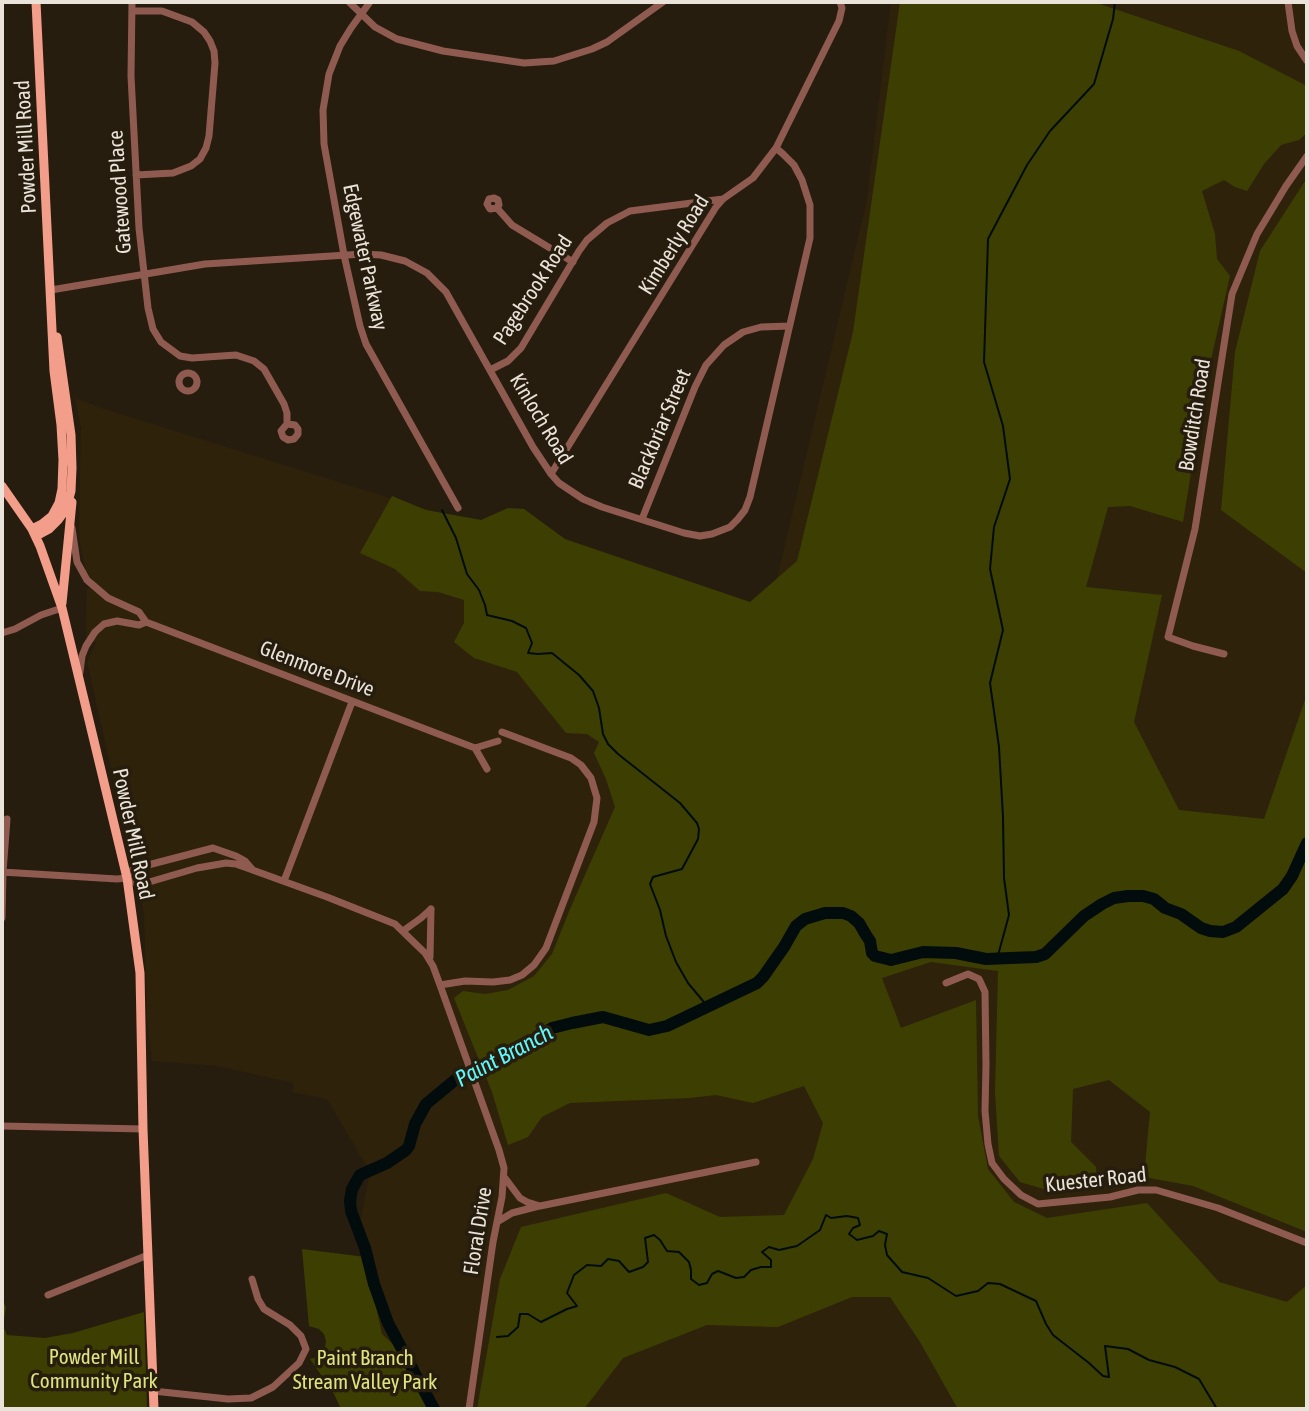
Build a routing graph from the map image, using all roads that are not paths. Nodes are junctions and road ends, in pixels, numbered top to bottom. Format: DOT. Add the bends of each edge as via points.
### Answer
graph roads {
  1 [pos="36,2"];
  2 [pos="132,2"];
  3 [pos="349,2"];
  4 [pos="370,2"];
  5 [pos="663,2"];
  6 [pos="840,2"];
  7 [pos="1287,2"];
  8 [pos="132,11"];
  9 [pos="360,13"];
  10 [pos="1307,61"];
  11 [pos="775,148"];
  12 [pos="1307,156"];
  13 [pos="136,175"];
  14 [pos="723,199"];
  15 [pos="497,208"];
  16 [pos="344,255"];
  17 [pos="573,262"];
  18 [pos="144,274"];
  19 [pos="51,290"];
  20 [pos="789,326"];
  21 [pos="192,358"];
  22 [pos="490,370"];
  23 [pos="188,373"];
  24 [pos="287,424"];
  25 [pos="72,468"];
  26 [pos="551,474"];
  27 [pos="2,486"];
  28 [pos="458,508"];
  29 [pos="72,511"];
  30 [pos="642,519"];
  31 [pos="34,532"];
  32 [pos="62,608"];
  33 [pos="146,622"];
  34 [pos="2,634"];
  35 [pos="1224,654"];
  36 [pos="81,687"];
  37 [pos="352,702"];
  38 [pos="502,732"];
  39 [pos="498,741"];
  40 [pos="475,748"];
  41 [pos="487,769"];
  42 [pos="7,819"];
  43 [pos="252,870"];
  44 [pos="2,872"];
  45 [pos="127,878"];
  46 [pos="284,881"];
  47 [pos="2,918"];
  48 [pos="403,931"];
  49 [pos="429,960"];
  50 [pos="946,983"];
  51 [pos="440,985"];
  52 [pos="2,1126"];
  53 [pos="142,1129"];
  54 [pos="756,1162"];
  55 [pos="504,1178"];
  56 [pos="540,1206"];
  57 [pos="497,1222"];
  58 [pos="1307,1243"];
  59 [pos="148,1255"];
  60 [pos="252,1279"];
  61 [pos="48,1295"];
  62 [pos="153,1391"];
  63 [pos="154,1409"];
  64 [pos="469,1409"];
  1 -- 19 [label="main road, Powder Mill Road"];
  2 -- 8 [label="street, Gatewood Place"];
  3 -- 9 [label="street"];
  4 -- 9 [label="street, Edgewater Parkway"];
  5 -- 9 [label="street" via="599,46 560,60 534,63 458,54 403,41 380,31"];
  6 -- 11 [label="street, Kimberly Road" via="839,21"];
  7 -- 10 [label="street" via="1297,46"];
  8 -- 13 [label="street, Gatewood Place"];
  8 -- 13 [label="street" via="162,11 191,22 210,41 215,63 209,136 200,159 173,173"];
  9 -- 16 [label="street, Edgewater Parkway" via="334,60 323,110 324,144"];
  11 -- 14 [label="street, Kimberly Road" via="753,178"];
  11 -- 20 [label="street, Kinloch Road" via="799,172 810,205 810,239"];
  12 -- 35 [label="street, Bowditch Road" via="1257,234 1232,294 1195,528 1168,637"];
  13 -- 18 [label="street, Gatewood Place"];
  14 -- 17 [label="street, Pagebrook Road" via="645,208 618,216 587,240"];
  14 -- 26 [label="street, Kimberly Road"];
  15 -- 17 [label="street" via="512,225"];
  16 -- 18 [label="street, Kinloch Road" via="205,264"];
  16 -- 22 [label="street, Kinloch Road" via="381,255 405,261 427,274 446,292"];
  16 -- 28 [label="street, Edgewater Parkway" via="366,344"];
  17 -- 22 [label="street, Pagebrook Road" via="521,348"];
  18 -- 19 [label="street, Kinloch Road"];
  18 -- 21 [label="street, Gatewood Place" via="153,329 161,342 180,356"];
  19 -- 25 [label="main road, Powder Mill Road"];
  19 -- 31 [label="main road, Powder Mill Road" via="62,489 52,516"];
  20 -- 30 [label="street, Blackbriar Street" via="743,332 711,359 695,387"];
  20 -- 30 [label="street, Kinloch Road" via="745,510 730,527 700,536"];
  21 -- 23 [label="street"];
  21 -- 24 [label="street" via="236,355 254,361 272,382 287,413"];
  22 -- 26 [label="street, Kinloch Road"];
  25 -- 29 [label="main road"];
  25 -- 31 [label="main road, Powder Mill Road" via="66,509 48,529"];
  26 -- 30 [label="street, Kinloch Road" via="583,499"];
  27 -- 31 [label="main road"];
  29 -- 32 [label="main road"];
  29 -- 33 [label="street" via="78,562 87,580 108,598 139,612"];
  31 -- 32 [label="main road, Powder Mill Road"];
  32 -- 34 [label="street"];
  32 -- 36 [label="main road, Powder Mill Road"];
  33 -- 36 [label="street" via="117,621 95,632 82,656"];
  33 -- 37 [label="street, Glenmore Drive"];
  36 -- 45 [label="main road, Powder Mill Road"];
  37 -- 40 [label="street, Glenmore Drive"];
  37 -- 46 [label="street"];
  38 -- 51 [label="street" via="581,765 597,798 594,822 546,948 534,965 510,980"];
  39 -- 40 [label="street"];
  40 -- 41 [label="street"];
  42 -- 44 [label="street"];
  43 -- 45 [label="street, Floral Drive" via="226,863 139,885"];
  43 -- 45 [label="street, Floral Drive" via="236,856 213,848 133,869"];
  43 -- 46 [label="street, Floral Drive"];
  44 -- 45 [label="street, Floral Drive"];
  44 -- 47 [label="street"];
  45 -- 53 [label="main road, Powder Mill Road" via="140,973"];
  46 -- 48 [label="street, Floral Drive"];
  48 -- 49 [label="street, Floral Drive"];
  48 -- 49 [label="street" via="431,909"];
  49 -- 51 [label="street, Floral Drive"];
  50 -- 58 [label="street, Kuester Road" via="968,974 979,979 985,992 988,1144 992,1163 1021,1195 1038,1204 1156,1190 1218,1208"];
  51 -- 55 [label="street, Floral Drive" via="496,1142"];
  52 -- 53 [label="street"];
  53 -- 59 [label="main road, Powder Mill Road"];
  54 -- 56 [label="street"];
  55 -- 56 [label="street" via="520,1198"];
  55 -- 57 [label="street, Floral Drive"];
  56 -- 57 [label="street"];
  57 -- 64 [label="street, Floral Drive"];
  59 -- 61 [label="street"];
  59 -- 62 [label="main road, Powder Mill Road"];
  60 -- 62 [label="street" via="264,1309 301,1336 306,1349 299,1363 273,1387 251,1398"];
  62 -- 63 [label="main road, Powder Mill Road"];
}
